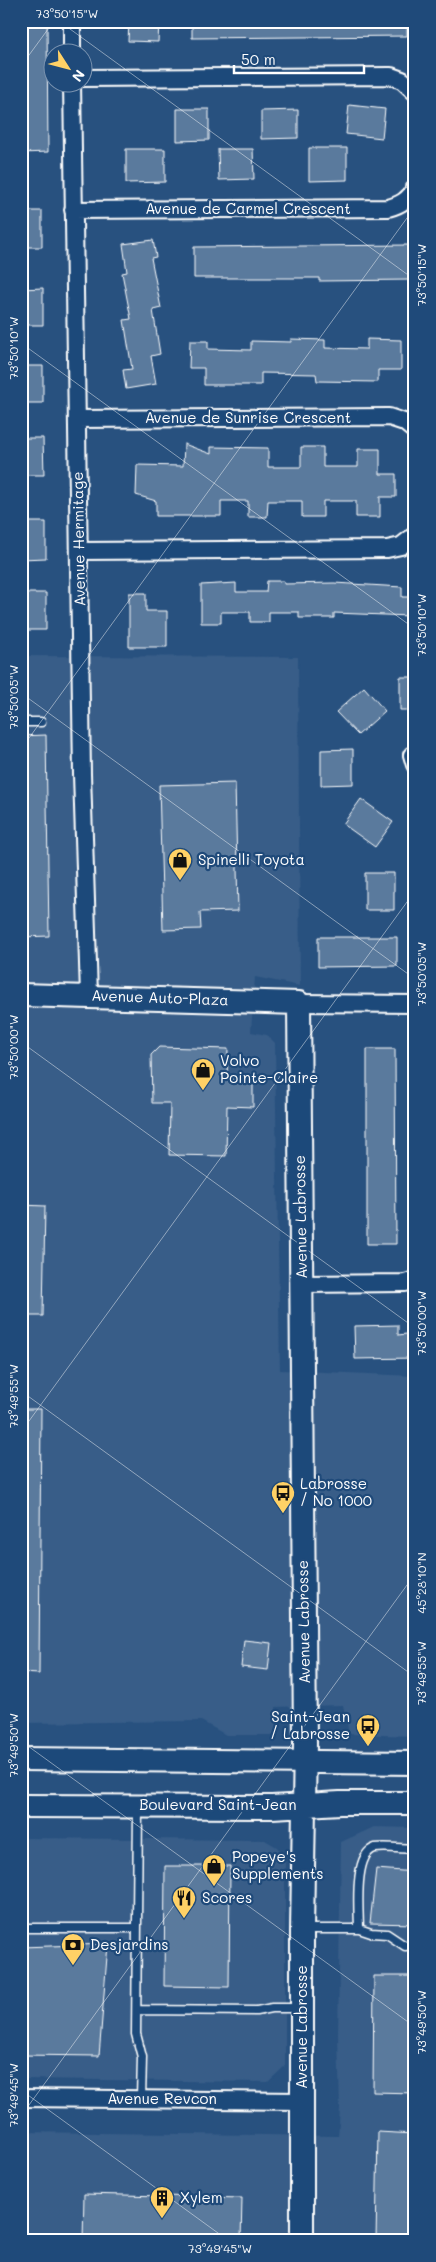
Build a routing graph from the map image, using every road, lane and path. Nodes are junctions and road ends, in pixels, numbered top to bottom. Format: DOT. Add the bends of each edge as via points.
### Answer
graph roads {
  1 [pos="72,21"];
  2 [pos="72,42"];
  3 [pos="92,78"];
  4 [pos="72,92"];
  5 [pos="415,92"];
  6 [pos="415,188"];
  7 [pos="73,210"];
  8 [pos="77,420"];
  9 [pos="415,431"];
  10 [pos="415,534"];
  11 [pos="80,551"];
  12 [pos="21,722"];
  13 [pos="41,722"];
  14 [pos="21,994"];
  15 [pos="89,995"];
  16 [pos="299,1003"];
  17 [pos="415,1004"];
  18 [pos="415,1280"];
  19 [pos="302,1284"];
  20 [pos="21,1759"];
  21 [pos="305,1762"];
  22 [pos="415,1763"];
  23 [pos="415,1804"];
  24 [pos="305,1805"];
  25 [pos="21,1806"];
  26 [pos="138,1806"];
  27 [pos="415,1849"];
  28 [pos="21,1928"];
  29 [pos="137,1928"];
  30 [pos="302,1929"];
  31 [pos="359,1929"];
  32 [pos="415,1944"];
  33 [pos="301,2008"];
  34 [pos="136,2010"];
  35 [pos="21,2098"];
  36 [pos="141,2100"];
  37 [pos="302,2101"];
  38 [pos="302,2241"];
  1 -- 2 [label="street"];
  3 -- 5 [label="street" via="391,76 402,80"];
  4 -- 7 [label="street, Avenue Hermitage"];
  6 -- 7 [label="street, Avenue de Carmel Crescent" via="399,206 388,208"];
  7 -- 8 [label="street, Avenue Hermitage"];
  8 -- 9 [label="street, Avenue de Sunrise Crescent" via="389,417 404,422"];
  8 -- 11 [label="street, Avenue Hermitage"];
  10 -- 11 [label="street" via="401,546 387,549"];
  11 -- 15 [label="street, Avenue Hermitage" via="82,774"];
  12 -- 13 [label="lane"];
  14 -- 15 [label="street, Avenue Auto-Plaza"];
  15 -- 16 [label="street, Avenue Auto-Plaza"];
  16 -- 17 [label="street"];
  16 -- 19 [label="street, Avenue Labrosse"];
  18 -- 19 [label="street" via="406,1283"];
  19 -- 21 [label="street, Avenue Labrosse"];
  20 -- 21 [label="street"];
  21 -- 22 [label="street"];
  21 -- 24 [label="street, Avenue Labrosse"];
  23 -- 24 [label="street, Boulevard Saint-Jean" via="340,1802"];
  24 -- 26 [label="street, Boulevard Saint-Jean"];
  24 -- 30 [label="street, Avenue Labrosse"];
  25 -- 26 [label="street, Boulevard Saint-Jean"];
  26 -- 29 [label="lane"];
  27 -- 31 [label="lane" via="376,1848 365,1856 360,1871"];
  28 -- 29 [label="lane"];
  29 -- 34 [label="lane"];
  30 -- 31 [label="lane"];
  30 -- 33 [label="street, Avenue Labrosse"];
  31 -- 32 [label="lane" via="387,1934 405,1946"];
  33 -- 34 [label="lane"];
  33 -- 37 [label="street, Avenue Labrosse"];
  34 -- 36 [label="lane" via="136,2034 142,2057"];
  35 -- 36 [label="street, Avenue Revcon"];
  36 -- 37 [label="street, Avenue Revcon"];
  37 -- 38 [label="street, Avenue Labrosse"];
}
